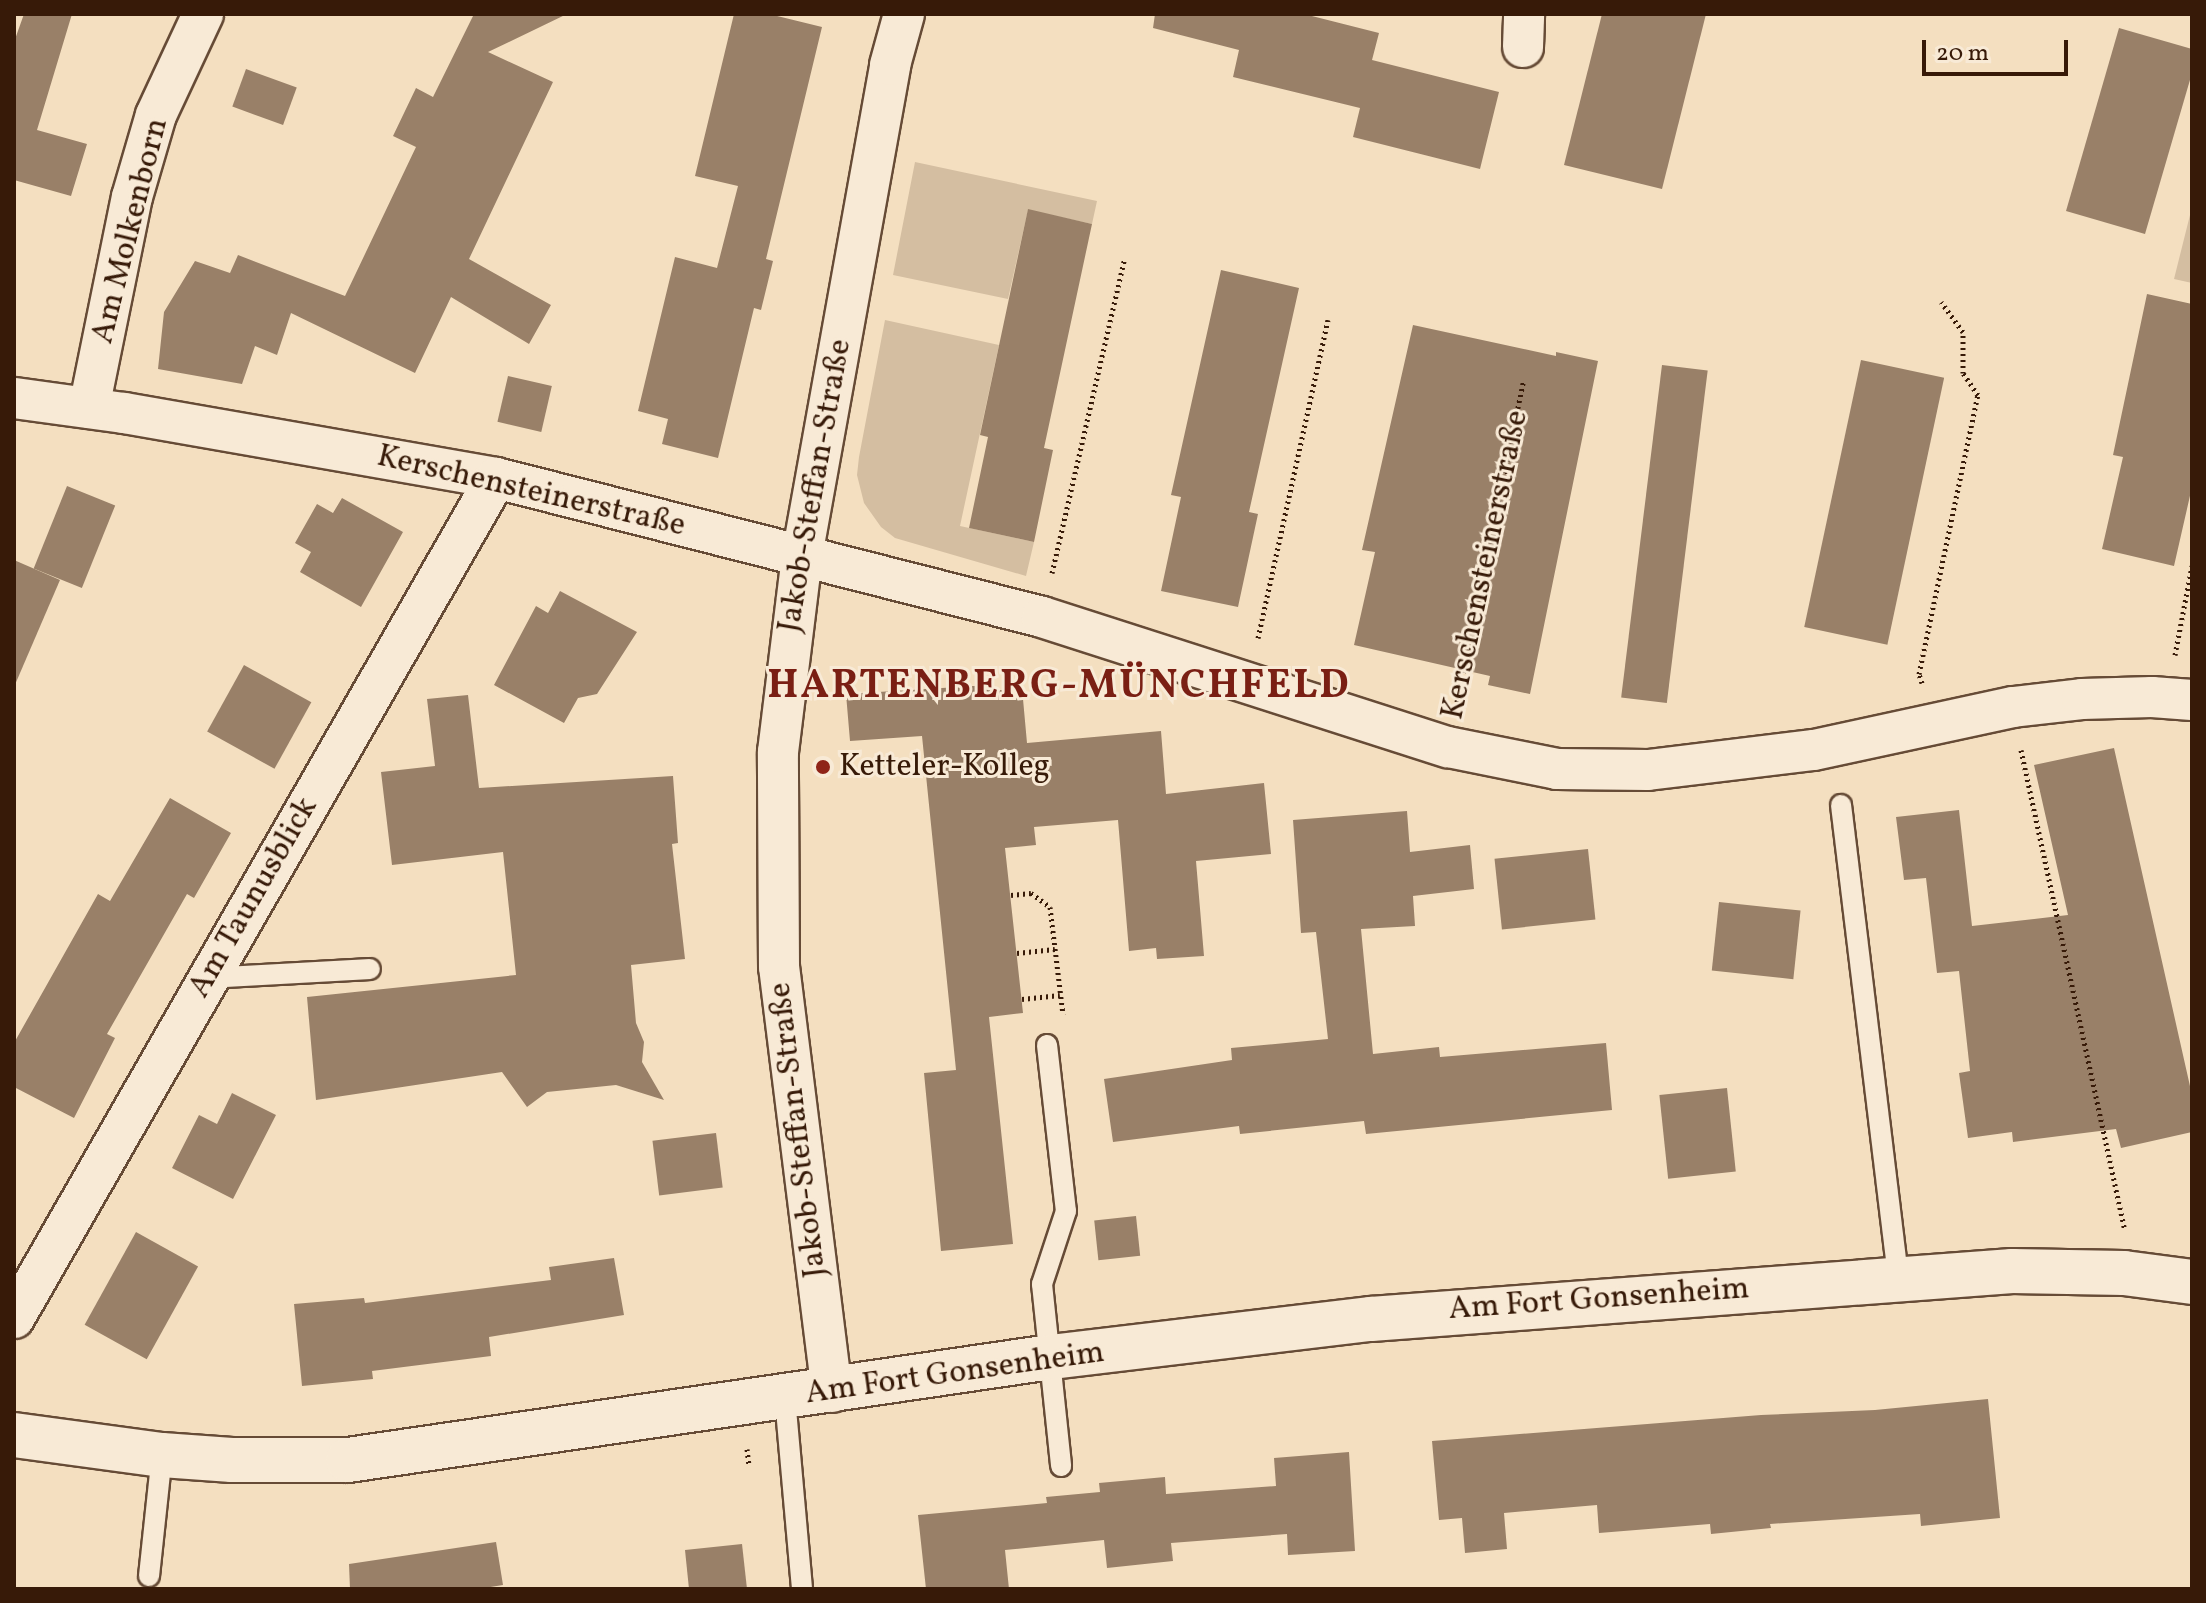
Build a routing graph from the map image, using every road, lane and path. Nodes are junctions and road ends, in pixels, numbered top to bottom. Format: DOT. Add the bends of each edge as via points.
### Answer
graph roads {
  1 [pos="203,14"];
  2 [pos="904,14"];
  3 [pos="1124,260"];
  4 [pos="1941,302"];
  5 [pos="1328,320"];
  6 [pos="1523,382"];
  7 [pos="14,398"];
  8 [pos="89,408"];
  9 [pos="496,478"];
  10 [pos="802,556"];
  11 [pos="2192,566"];
  12 [pos="1042,617"];
  13 [pos="1249,682"];
  14 [pos="2179,699"];
  15 [pos="2013,707"];
  16 [pos="1934,722"];
  17 [pos="1448,747"];
  18 [pos="1841,805"];
  19 [pos="1011,895"];
  20 [pos="1055,949"];
  21 [pos="1017,953"];
  22 [pos="370,969"];
  23 [pos="208,978"];
  24 [pos="1060,995"];
  25 [pos="1022,999"];
  26 [pos="1047,1045"];
  27 [pos="2125,1233"];
  28 [pos="1898,1277"];
  29 [pos="2192,1282"];
  30 [pos="14,1318"];
  31 [pos="1051,1357"];
  32 [pos="832,1392"];
  33 [pos="785,1398"];
  34 [pos="14,1435"];
  35 [pos="162,1455"];
  36 [pos="1061,1466"];
  37 [pos="149,1576"];
  38 [pos="802,1589"];
  1 -- 8 [label="street, Am Molkenborn" via="156,115 132,197"];
  2 -- 10 [label="street, Jakob-Steffan-Straße" via="890,65"];
  3 -- 12 [label="path"];
  4 -- 16 [label="path" via="1963,332 1963,373 1978,395 1919,674"];
  5 -- 13 [label="path"];
  6 -- 17 [label="path, Kerschensteinerstraße"];
  7 -- 8 [label="street, Kerschensteinerstraße"];
  8 -- 9 [label="street, Kerschensteinerstraße"];
  9 -- 10 [label="street, Kerschensteinerstraße"];
  9 -- 23 [label="street, Am Taunusblick"];
  10 -- 12 [label="street, Kerschensteinerstraße"];
  10 -- 32 [label="street, Jakob-Steffan-Straße" via="778,752 779,967"];
  11 -- 14 [label="path"];
  12 -- 13 [label="street, Kerschensteinerstraße"];
  13 -- 17 [label="street, Kerschensteinerstraße"];
  14 -- 15 [label="street, Kerschensteinerstraße" via="2082,699"];
  15 -- 16 [label="street, Kerschensteinerstraße"];
  15 -- 27 [label="path"];
  16 -- 17 [label="street, Kerschensteinerstraße" via="1814,750 1648,770 1557,769"];
  18 -- 28 [label="lane"];
  19 -- 20 [label="path" via="1031,893 1050,907"];
  20 -- 21 [label="path"];
  20 -- 24 [label="path"];
  22 -- 23 [label="lane"];
  23 -- 30 [label="street, Am Taunusblick"];
  24 -- 25 [label="path"];
  24 -- 26 [label="path" via="1064,1021"];
  26 -- 31 [label="lane" via="1066,1211 1042,1284"];
  28 -- 29 [label="street, Am Fort Gonsenheim" via="2012,1271 2124,1273"];
  28 -- 31 [label="street, Am Fort Gonsenheim" via="1385,1317"];
  31 -- 32 [label="street, Am Fort Gonsenheim"];
  31 -- 36 [label="lane"];
  32 -- 33 [label="street, Am Fort Gonsenheim"];
  33 -- 35 [label="street, Am Fort Gonsenheim" via="348,1460"];
  33 -- 38 [label="lane"];
  34 -- 35 [label="street, Am Fort Gonsenheim"];
  35 -- 37 [label="lane"];
}
